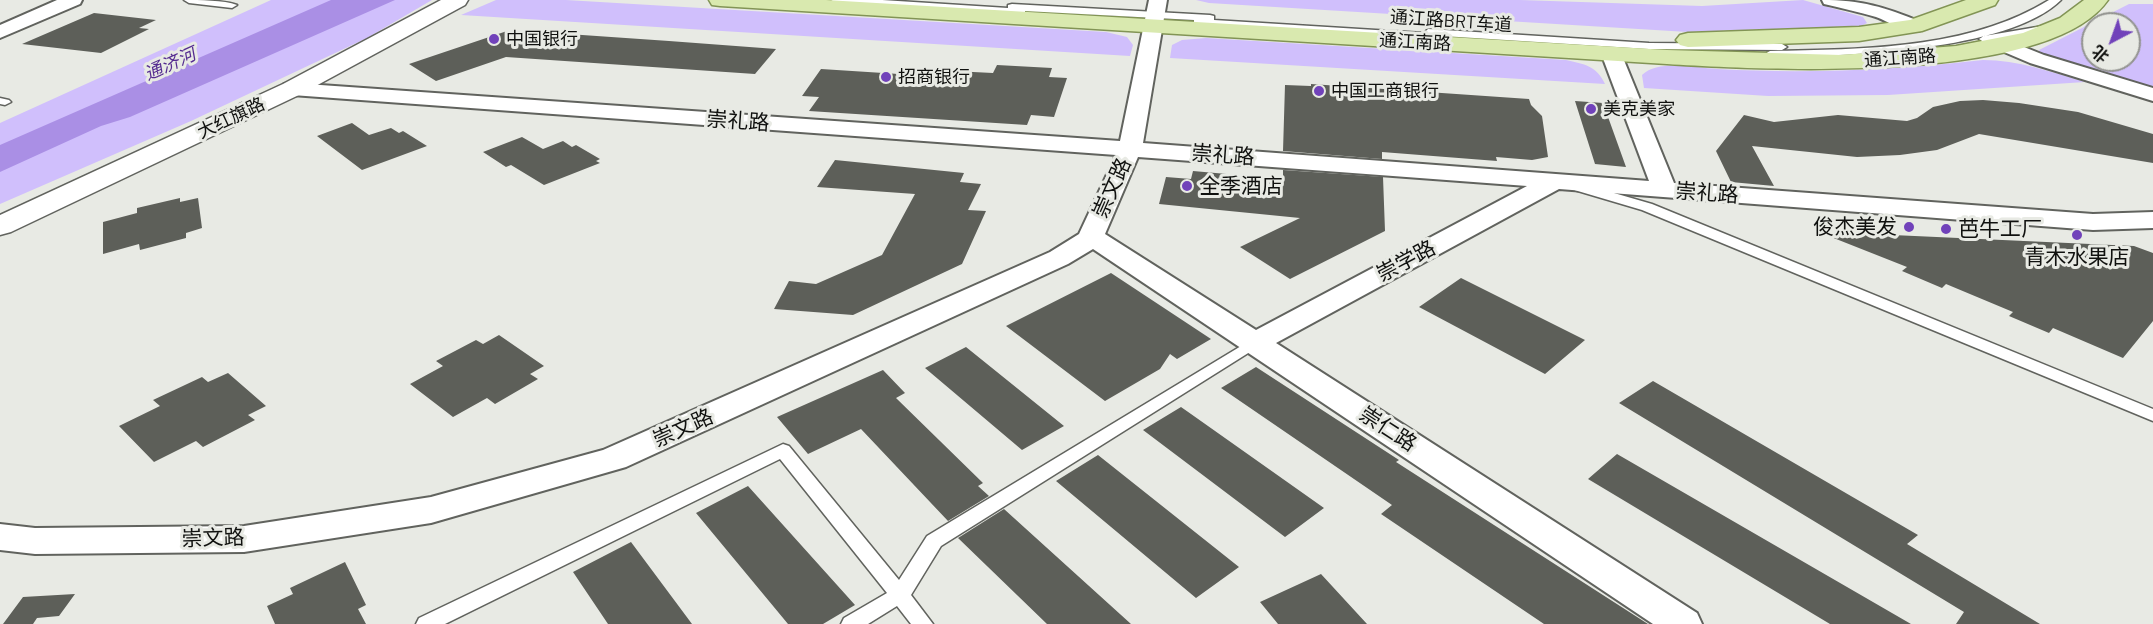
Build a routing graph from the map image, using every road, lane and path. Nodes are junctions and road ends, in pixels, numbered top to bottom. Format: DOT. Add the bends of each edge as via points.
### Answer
graph roads {
  1 [pos="73,0"];
  2 [pos="189,0"];
  3 [pos="457,0"];
  4 [pos="720,0"];
  5 [pos="836,0"];
  6 [pos="892,0"];
  7 [pos="1001,0"];
  8 [pos="1831,0"];
  9 [pos="1987,0"];
  10 [pos="2036,0"];
  11 [pos="2056,0"];
  12 [pos="2097,0"];
  13 [pos="232,5"];
  14 [pos="1155,15"];
  15 [pos="2068,21"];
  16 [pos="1914,26"];
  17 [pos="0,32"];
  18 [pos="1854,43"];
  19 [pos="1933,43"];
  20 [pos="2004,45"];
  21 [pos="1731,46"];
  22 [pos="1611,53"];
  23 [pos="1667,58"];
  24 [pos="292,89"];
  25 [pos="2153,95"];
  26 [pos="1130,148"];
  27 [pos="1557,180"];
  28 [pos="1664,189"];
  29 [pos="2153,220"];
  30 [pos="0,226"];
  31 [pos="1091,236"];
  32 [pos="1256,342"];
  33 [pos="2153,415"];
  34 [pos="0,537"];
  35 [pos="901,594"];
  36 [pos="426,624"];
  37 [pos="851,624"];
  38 [pos="922,624"];
  39 [pos="1683,624"];
  1 -- 17 [label="street"];
  2 -- 13 [label="lane"];
  3 -- 24 [label="street, 大红旗路"];
  4 -- 14 [label="main road, 通江南路"];
  5 -- 14 [label="lane, 通江路BRT车道"];
  6 -- 14 [label="lane, 通江路BRT车道"];
  7 -- 14 [label="main road, 通江南路"];
  8 -- 16 [label="street"];
  9 -- 16 [label="main road, 通江南路"];
  10 -- 18 [label="lane, 通江路BRT车道" via="1989,21 1943,33"];
  11 -- 19 [label="lane" via="2019,20"];
  12 -- 15 [label="main road, 通江南路"];
  14 -- 18 [label="lane, 通江路BRT车道" via="1728,50"];
  14 -- 21 [label="main road, 通江南路" via="1686,40"];
  14 -- 22 [label="main road, 通江南路"];
  14 -- 26 [label="street, 崇文路"];
  15 -- 19 [label="lane" via="1989,38"];
  15 -- 20 [label="main road, 通江南路" via="2047,33"];
  16 -- 21 [label="main road, 通江南路"];
  18 -- 21 [label="lane"];
  19 -- 21 [label="lane" via="1804,53"];
  20 -- 23 [label="main road, 通江南路" via="1954,54 1764,64"];
  20 -- 25 [label="street"];
  21 -- 23 [label="lane"];
  22 -- 23 [label="main road, 通江南路"];
  22 -- 28 [label="street"];
  24 -- 26 [label="street, 崇礼路"];
  24 -- 30 [label="street, 大红旗路"];
  26 -- 27 [label="street, 崇礼路"];
  26 -- 31 [label="street, 崇文路"];
  27 -- 28 [label="street, 崇礼路"];
  27 -- 32 [label="street, 崇学路"];
  27 -- 33 [label="lane" via="1647,207"];
  28 -- 29 [label="street, 崇礼路" via="2093,222"];
  31 -- 32 [label="street, 崇仁路"];
  31 -- 34 [label="street, 崇文路" via="1059,258 614,459 430,510 244,539 35,541"];
  32 -- 35 [label="lane" via="934,541"];
  32 -- 39 [label="street, 崇仁路"];
  35 -- 36 [label="lane" via="783,450"];
  35 -- 37 [label="lane"];
  35 -- 38 [label="lane"];
}
